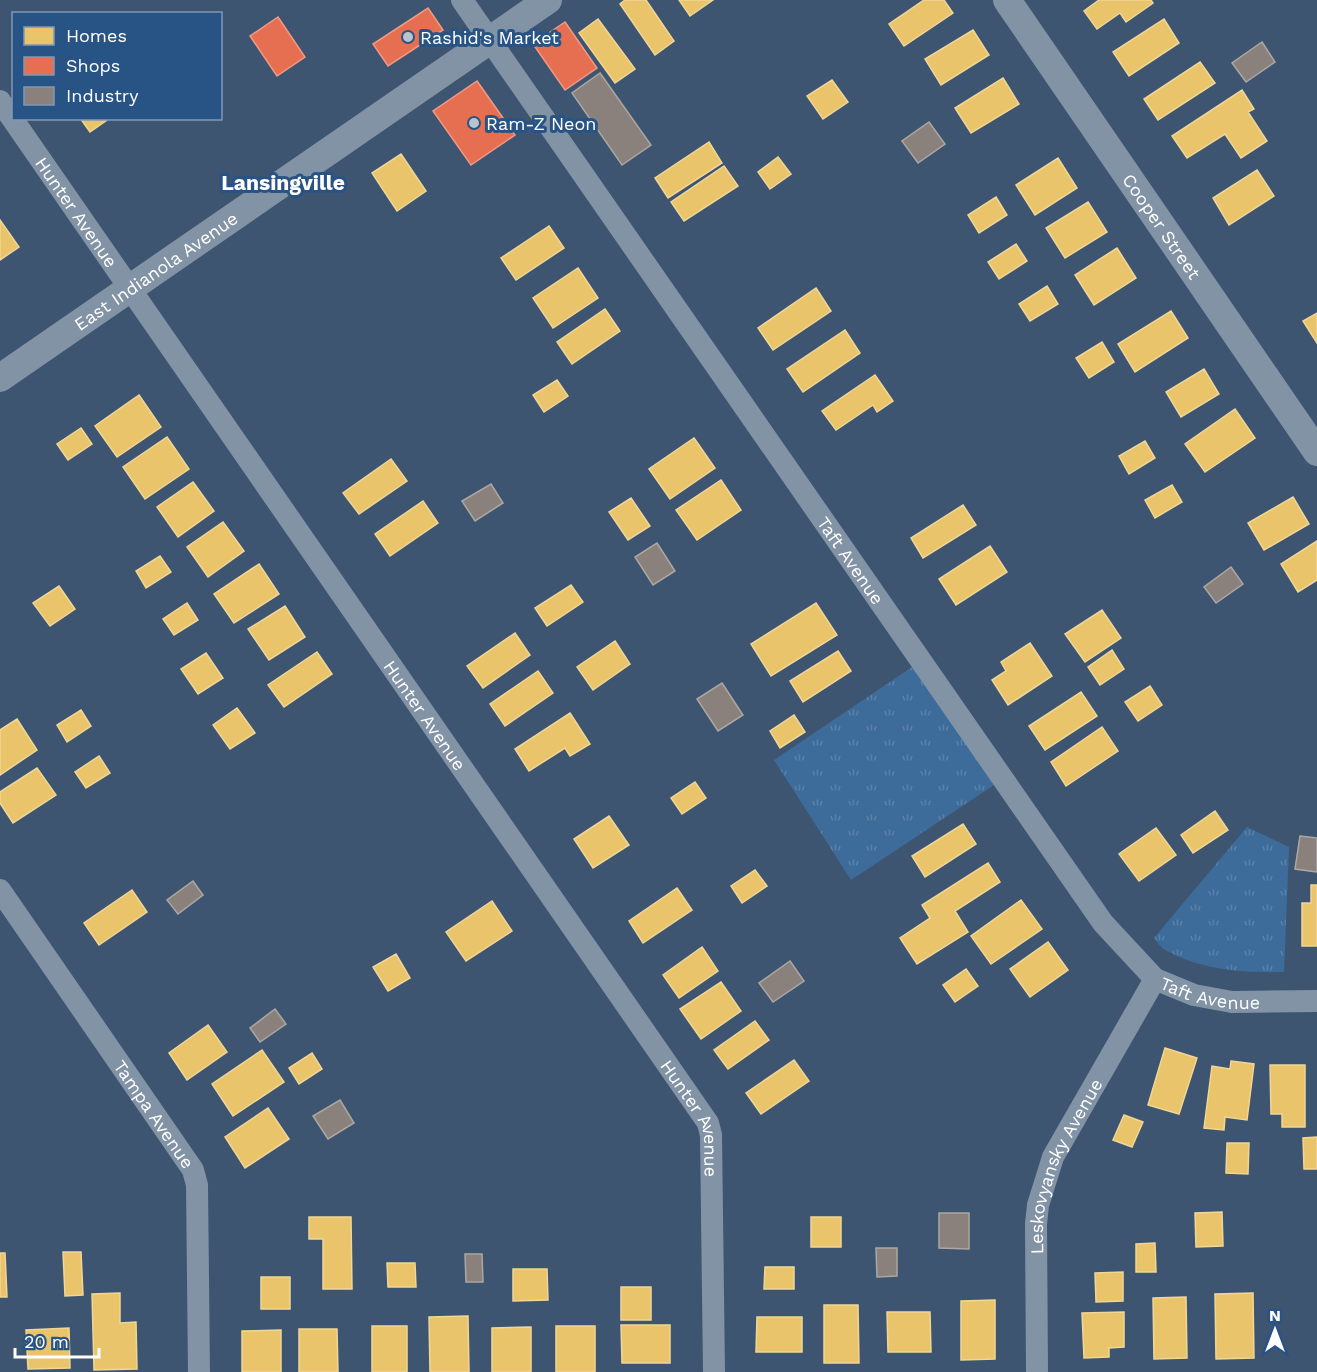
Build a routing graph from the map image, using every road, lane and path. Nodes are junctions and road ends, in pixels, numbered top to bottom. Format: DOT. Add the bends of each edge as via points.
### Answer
graph roads {
  1 [pos="462,0"];
  2 [pos="548,0"];
  3 [pos="1006,0"];
  4 [pos="490,40"];
  5 [pos="0,101"];
  6 [pos="12,118"];
  7 [pos="13,120"];
  8 [pos="130,288"];
  9 [pos="0,378"];
  10 [pos="1317,452"];
  11 [pos="0,890"];
  12 [pos="1155,979"];
  13 [pos="1317,1001"];
  14 [pos="199,1372"];
  15 [pos="714,1372"];
  16 [pos="1036,1372"];
  1 -- 4 [label="street, Taft Avenue"];
  2 -- 4 [label="street, East Indianola Avenue"];
  3 -- 10 [label="street, Cooper Street"];
  4 -- 8 [label="street, East Indianola Avenue"];
  4 -- 12 [label="street, Taft Avenue" via="1103,923"];
  5 -- 6 [label="street, Hunter Avenue"];
  7 -- 8 [label="street, Hunter Avenue"];
  8 -- 9 [label="street, East Indianola Avenue"];
  8 -- 15 [label="street, Hunter Avenue" via="708,1123"];
  11 -- 14 [label="street, Tampa Avenue" via="193,1170 197,1185"];
  12 -- 13 [label="street, Taft Avenue" via="1194,995 1232,1002"];
  12 -- 16 [label="street, Leskovyansky Avenue" via="1053,1157 1038,1205"];
}
